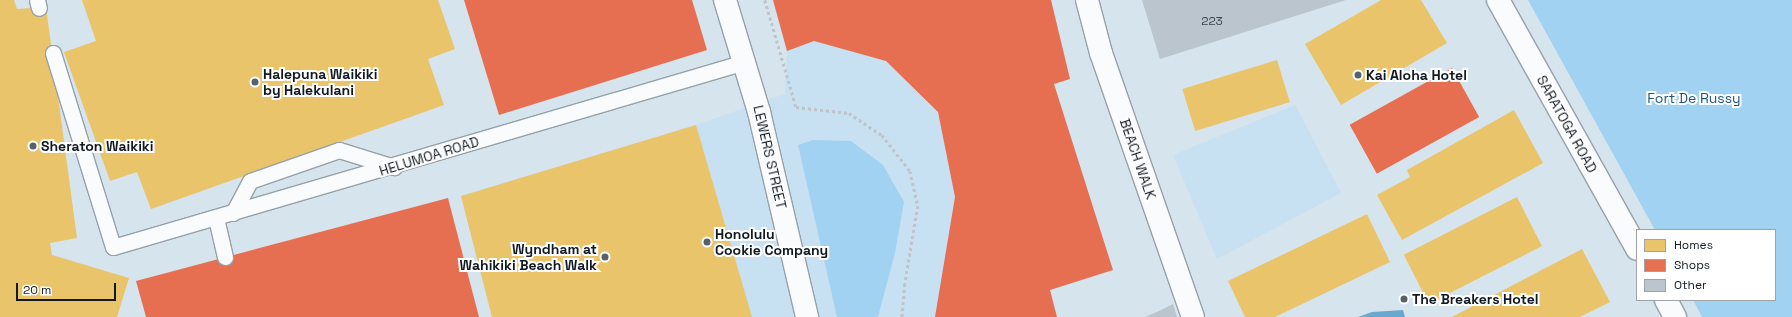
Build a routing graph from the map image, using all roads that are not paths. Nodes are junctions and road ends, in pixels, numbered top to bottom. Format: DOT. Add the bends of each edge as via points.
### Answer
graph roads {
  1 [pos="725,0"];
  2 [pos="1086,0"];
  3 [pos="1498,0"];
  4 [pos="53,53"];
  5 [pos="745,62"];
  6 [pos="394,167"];
  7 [pos="233,212"];
  8 [pos="216,218"];
  9 [pos="1636,247"];
  10 [pos="225,257"];
  11 [pos="1667,301"];
  12 [pos="806,317"];
  13 [pos="1192,317"];
  14 [pos="1675,317"];
  1 -- 5 [label="street, LEWERS STREET"];
  2 -- 13 [label="street, BEACH WALK" via="1101,53"];
  3 -- 9 [label="street, SARATOGA ROAD"];
  4 -- 8 [label="lane, HELUMOA ROAD" via="113,246"];
  5 -- 6 [label="lane, HELUMOA ROAD"];
  5 -- 12 [label="street, LEWERS STREET" via="760,112"];
  6 -- 7 [label="lane, HELUMOA ROAD"];
  6 -- 7 [label="lane" via="339,150 250,181"];
  7 -- 8 [label="lane, HELUMOA ROAD"];
  8 -- 10 [label="lane"];
  11 -- 14 [label="street"];
}
